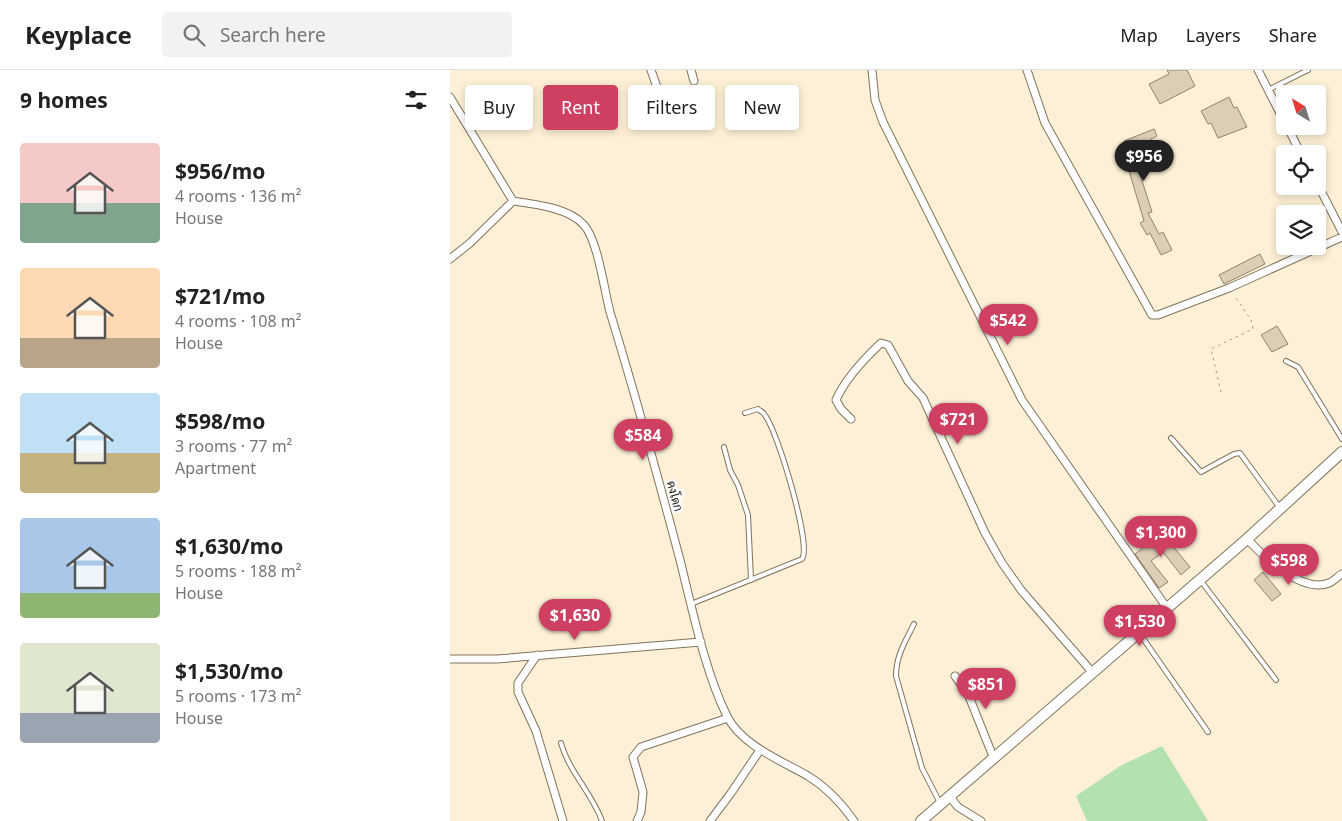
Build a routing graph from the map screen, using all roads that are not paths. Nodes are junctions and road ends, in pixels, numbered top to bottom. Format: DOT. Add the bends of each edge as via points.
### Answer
graph roads {
  1 [pos="651,70"];
  2 [pos="691,70"];
  3 [pos="872,70"];
  4 [pos="1027,70"];
  5 [pos="1258,70"];
  6 [pos="1308,70"];
  7 [pos="694,81"];
  8 [pos="656,85"];
  9 [pos="1268,90"];
  10 [pos="450,97"];
  11 [pos="1276,106"];
  12 [pos="1323,195"];
  13 [pos="513,201"];
  14 [pos="1342,232"];
  15 [pos="1342,237"];
  16 [pos="450,259"];
  17 [pos="1286,361"];
  18 [pos="746,413"];
  19 [pos="851,418"];
  20 [pos="1171,438"];
  21 [pos="1342,439"];
  22 [pos="724,447"];
  23 [pos="1342,452"];
  24 [pos="1280,508"];
  25 [pos="1247,539"];
  26 [pos="1342,574"];
  27 [pos="1200,579"];
  28 [pos="751,580"];
  29 [pos="691,604"];
  30 [pos="1167,608"];
  31 [pos="914,624"];
  32 [pos="1138,632"];
  33 [pos="701,642"];
  34 [pos="537,655"];
  35 [pos="450,659"];
  36 [pos="1092,672"];
  37 [pos="955,676"];
  38 [pos="1276,680"];
  39 [pos="728,718"];
  40 [pos="1208,732"];
  41 [pos="561,743"];
  42 [pos="760,750"];
  43 [pos="994,759"];
  44 [pos="950,797"];
  45 [pos="940,805"];
  46 [pos="563,821"];
  47 [pos="602,821"];
  48 [pos="637,821"];
  49 [pos="710,821"];
  50 [pos="854,821"];
  51 [pos="920,821"];
  52 [pos="981,821"];
  1 -- 8 [label="street"];
  2 -- 7 [label="street"];
  3 -- 30 [label="street" via="875,100 882,122 1022,400"];
  4 -- 15 [label="street" via="1045,123 1152,314 1158,316 1229,288"];
  5 -- 9 [label="street"];
  6 -- 9 [label="lane"];
  9 -- 11 [label="street"];
  10 -- 13 [label="street"];
  12 -- 14 [label="street"];
  13 -- 16 [label="street"];
  13 -- 29 [label="street, ดงโดก" via="565,212 584,225 594,244"];
  17 -- 21 [label="lane" via="1298,367"];
  18 -- 28 [label="lane" via="758,409 765,414 790,477 805,550 802,559"];
  19 -- 36 [label="street" via="836,400 842,387 872,352 885,343 908,381 923,398 1002,563"];
  20 -- 24 [label="lane" via="1201,472 1240,453"];
  22 -- 28 [label="lane" via="748,515"];
  23 -- 24 [label="street"];
  24 -- 25 [label="street"];
  25 -- 26 [label="street" via="1270,563 1313,584 1329,583"];
  25 -- 27 [label="street"];
  27 -- 30 [label="street"];
  27 -- 38 [label="lane"];
  28 -- 29 [label="lane"];
  29 -- 33 [label="street, ดงโดก"];
  30 -- 32 [label="street"];
  31 -- 45 [label="lane" via="899,654 896,676 922,768"];
  32 -- 36 [label="street"];
  32 -- 40 [label="lane"];
  33 -- 34 [label="street"];
  33 -- 39 [label="street, ดงโดก"];
  34 -- 35 [label="street"];
  34 -- 46 [label="street" via="518,683 518,692 536,730"];
  36 -- 43 [label="street"];
  37 -- 43 [label="street" via="968,694"];
  39 -- 42 [label="street, ดงโดก"];
  39 -- 48 [label="street" via="641,747 635,752 633,762 643,792"];
  41 -- 47 [label="lane" via="568,764 587,790"];
  42 -- 49 [label="street"];
  42 -- 50 [label="street, ดงโดก" via="809,777 835,797"];
  43 -- 44 [label="street"];
  44 -- 45 [label="street"];
  44 -- 52 [label="street" via="958,807"];
  45 -- 51 [label="street"];
}
